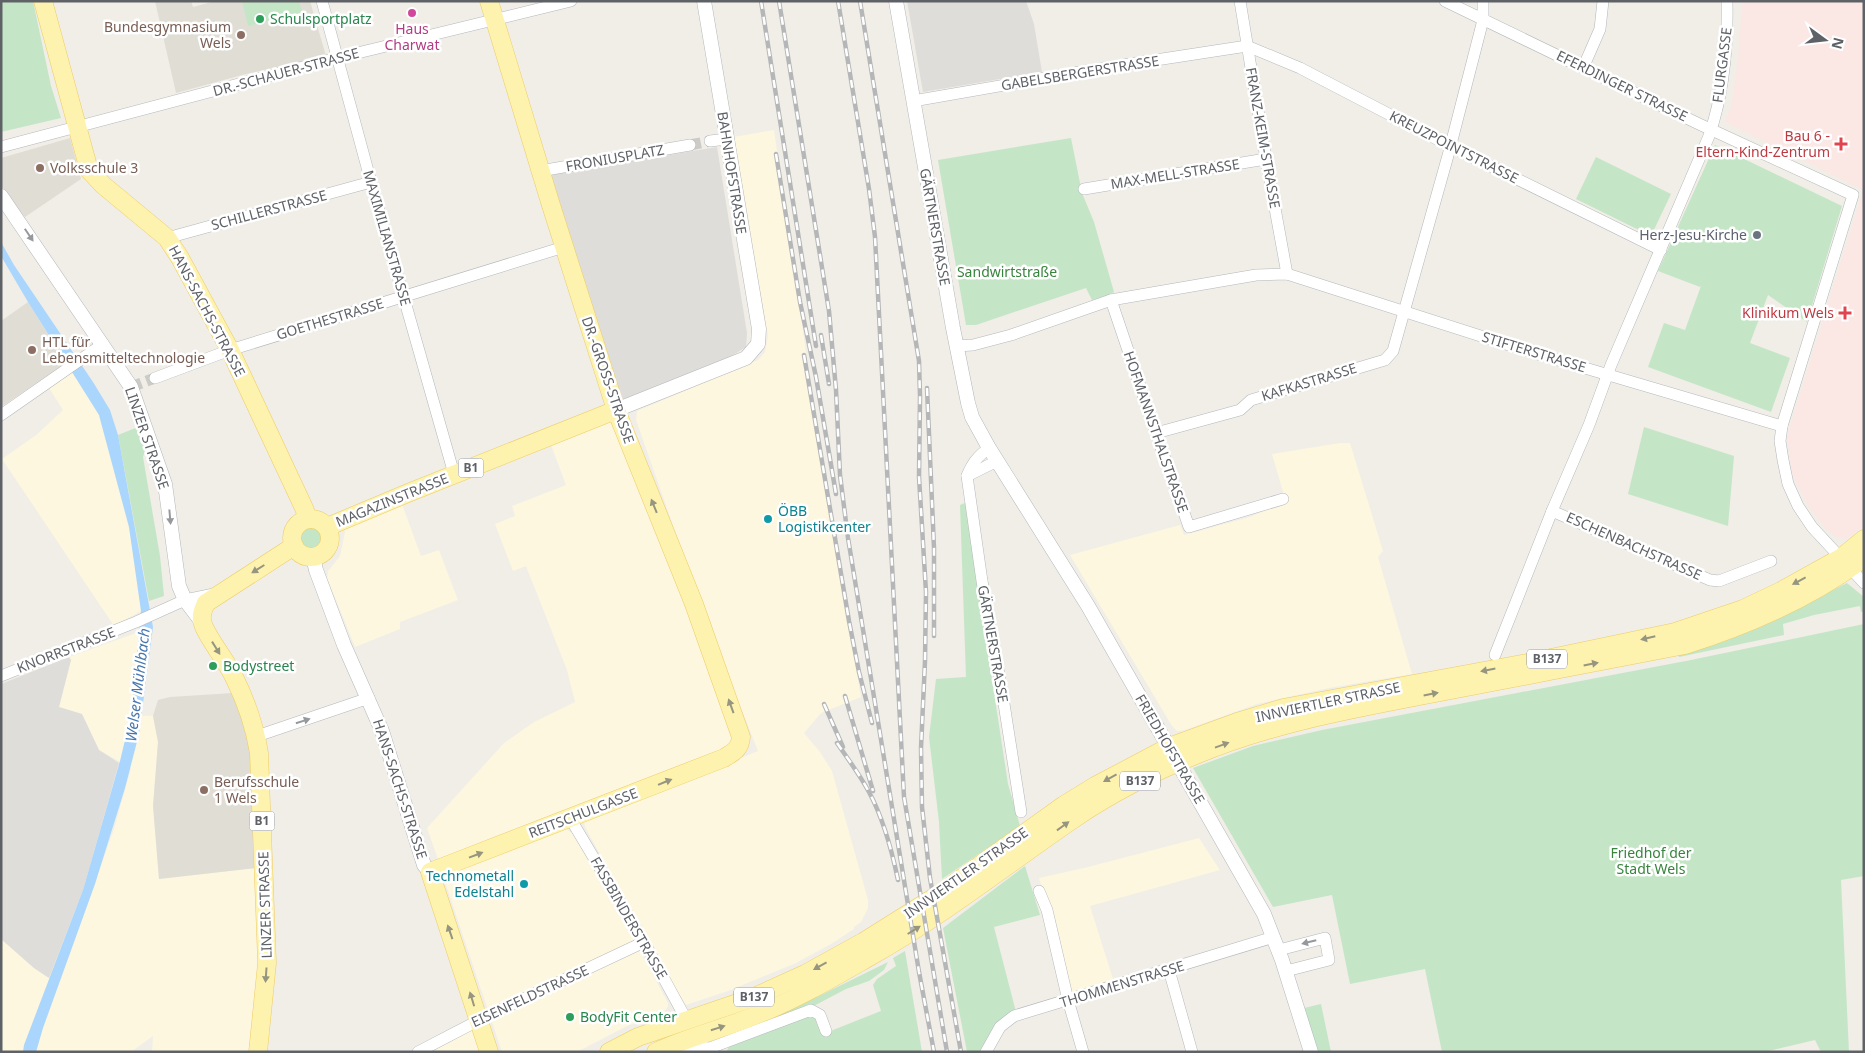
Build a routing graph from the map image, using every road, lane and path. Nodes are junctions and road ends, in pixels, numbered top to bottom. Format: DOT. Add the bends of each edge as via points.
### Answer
graph roads {
  1 [pos="43,1"];
  2 [pos="322,1"];
  3 [pos="489,1"];
  4 [pos="571,1"];
  5 [pos="704,1"];
  6 [pos="896,1"];
  7 [pos="1240,1"];
  8 [pos="1445,1"];
  9 [pos="1483,1"];
  10 [pos="1603,1"];
  11 [pos="1727,1"];
  12 [pos="494,19"];
  13 [pos="1483,20"];
  14 [pos="1247,46"];
  15 [pos="337,58"];
  16 [pos="1583,68"];
  17 [pos="913,101"];
  18 [pos="77,127"];
  19 [pos="1712,129"];
  20 [pos="727,139"];
  21 [pos="710,142"];
  22 [pos="690,145"];
  23 [pos="1,146"];
  24 [pos="1450,146"];
  25 [pos="1266,159"];
  26 [pos="540,171"];
  27 [pos="371,182"];
  28 [pos="1084,189"];
  29 [pos="1,196"];
  30 [pos="167,238"];
  31 [pos="564,247"];
  32 [pos="1661,250"];
  33 [pos="1287,274"];
  34 [pos="403,297"];
  35 [pos="1111,300"];
  36 [pos="1404,311"];
  37 [pos="103,344"];
  38 [pos="758,344"];
  39 [pos="956,346"];
  40 [pos="230,350"];
  41 [pos="1608,373"];
  42 [pos="155,378"];
  43 [pos="641,400"];
  44 [pos="616,410"];
  45 [pos="1,414"];
  46 [pos="1782,426"];
  47 [pos="625,432"];
  48 [pos="1156,433"];
  49 [pos="989,448"];
  50 [pos="997,461"];
  51 [pos="454,474"];
  52 [pos="967,476"];
  53 [pos="1283,499"];
  54 [pos="1552,511"];
  55 [pos="308,519"];
  56 [pos="327,527"];
  57 [pos="1864,539"];
  58 [pos="294,546"];
  59 [pos="313,558"];
  60 [pos="1771,561"];
  61 [pos="1852,561"];
  62 [pos="1864,583"];
  63 [pos="223,591"];
  64 [pos="185,600"];
  65 [pos="203,612"];
  66 [pos="1495,655"];
  67 [pos="1,676"];
  68 [pos="369,698"];
  69 [pos="256,736"];
  70 [pos="1168,747"];
  71 [pos="735,752"];
  72 [pos="1177,763"];
  73 [pos="1021,812"];
  74 [pos="570,818"];
  75 [pos="430,872"];
  76 [pos="1039,891"];
  77 [pos="644,942"];
  78 [pos="1276,943"];
  79 [pos="1169,970"];
  80 [pos="1286,971"];
  81 [pos="1068,1000"];
  82 [pos="479,1020"];
  83 [pos="686,1020"];
  84 [pos="826,1031"];
  85 [pos="711,1050"];
  86 [pos="258,1052"];
  87 [pos="418,1052"];
  88 [pos="490,1052"];
  89 [pos="609,1052"];
  90 [pos="656,1052"];
  91 [pos="687,1052"];
  92 [pos="986,1052"];
  93 [pos="1083,1052"];
  94 [pos="1192,1052"];
  95 [pos="1311,1052"];
  1 -- 18 [label="main road, HANS-SACHS-STRASSE"];
  2 -- 15 [label="street, MAXIMILIANSTRASSE"];
  3 -- 12 [label="main road, DR.-GROSS-STRASSE"];
  4 -- 12 [label="street, DR.-SCHAUER-STRASSE"];
  5 -- 20 [label="street, BAHNHOFSTRASSE"];
  6 -- 17 [label="street, GÄRTNERSTRASSE"];
  7 -- 14 [label="street, FRANZ-KEIM-STRASSE"];
  8 -- 13 [label="street, EFERDINGER STRASSE"];
  9 -- 13 [label="street, KAFKASTRASSE"];
  10 -- 16 [label="street" via="1600,29"];
  11 -- 19 [label="street, FLURGASSE" via="1724,70"];
  12 -- 15 [label="street, DR.-SCHAUER-STRASSE"];
  12 -- 26 [label="main road, DR.-GROSS-STRASSE"];
  13 -- 16 [label="street, EFERDINGER STRASSE"];
  13 -- 24 [label="street, KAFKASTRASSE"];
  14 -- 17 [label="street, GABELSBERGERSTRASSE"];
  14 -- 24 [label="street, KREUZPOINTSTRASSE" via="1300,68"];
  14 -- 25 [label="street, FRANZ-KEIM-STRASSE"];
  15 -- 18 [label="street, DR.-SCHAUER-STRASSE"];
  15 -- 27 [label="street, MAXIMILIANSTRASSE"];
  16 -- 19 [label="street, EFERDINGER STRASSE"];
  17 -- 39 [label="street, GÄRTNERSTRASSE"];
  18 -- 23 [label="street, DR.-SCHAUER-STRASSE"];
  18 -- 30 [label="main road, HANS-SACHS-STRASSE" via="94,177"];
  19 -- 32 [label="street, FLURGASSE"];
  19 -- 46 [label="street, EFERDINGER STRASSE" via="1853,195"];
  20 -- 21 [label="street"];
  20 -- 38 [label="street, BAHNHOFSTRASSE" via="759,329"];
  22 -- 26 [label="street, FRONIUSPLATZ"];
  24 -- 32 [label="street, KREUZPOINTSTRASSE"];
  24 -- 36 [label="street, KAFKASTRASSE"];
  25 -- 28 [label="street, MAX-MELL-STRASSE"];
  25 -- 33 [label="street, FRANZ-KEIM-STRASSE"];
  26 -- 31 [label="main road, DR.-GROSS-STRASSE"];
  27 -- 30 [label="street, SCHILLERSTRASSE"];
  27 -- 34 [label="street, MAXIMILIANSTRASSE"];
  29 -- 37 [label="street, LINZER STRASSE, one-way"];
  30 -- 40 [label="main road, HANS-SACHS-STRASSE"];
  31 -- 34 [label="street, GOETHESTRASSE"];
  31 -- 44 [label="main road, DR.-GROSS-STRASSE"];
  32 -- 41 [label="street, ESCHENBACHSTRASSE"];
  33 -- 35 [label="street" via="1256,275"];
  33 -- 36 [label="street, STIFTERSTRASSE"];
  34 -- 40 [label="street, GOETHESTRASSE"];
  34 -- 51 [label="street, MAXIMILIANSTRASSE"];
  35 -- 39 [label="street" via="1011,334 973,345"];
  35 -- 48 [label="street, HOFMANNSTHALSTRASSE"];
  36 -- 41 [label="street, STIFTERSTRASSE"];
  36 -- 48 [label="street, KAFKASTRASSE" via="1393,351 1385,360 1251,400 1235,412"];
  37 -- 45 [label="street"];
  37 -- 64 [label="street, LINZER STRASSE, one-way" via="131,387 165,484 175,567"];
  38 -- 43 [label="street, MAGAZINSTRASSE" via="746,358"];
  39 -- 49 [label="street, GÄRTNERSTRASSE" via="972,417"];
  40 -- 42 [label="street, GOETHESTRASSE"];
  40 -- 55 [label="main road, HANS-SACHS-STRASSE"];
  41 -- 46 [label="street, STIFTERSTRASSE"];
  41 -- 54 [label="street, ESCHENBACHSTRASSE"];
  43 -- 44 [label="street, MAGAZINSTRASSE"];
  43 -- 47 [label="street" via="629,416"];
  44 -- 47 [label="main road, DR.-GROSS-STRASSE"];
  44 -- 51 [label="main road, MAGAZINSTRASSE / B1"];
  46 -- 61 [label="street" via="1780,441 1788,484 1798,506 1812,527"];
  71 -- 47 [label="main road, DR.-GROSS-STRASSE, one-way" via="741,737 736,722 694,604"];
  48 -- 53 [label="street, HOFMANNSTHALSTRASSE" via="1189,527"];
  49 -- 50 [label="street, GÄRTNERSTRASSE"];
  49 -- 52 [label="street" via="971,464"];
  50 -- 52 [label="street"];
  50 -- 70 [label="street, FRIEDHOFSTRASSE" via="1088,606"];
  51 -- 56 [label="main road, MAGAZINSTRASSE / B1"];
  52 -- 73 [label="street, GÄRTNERSTRASSE"];
  54 -- 60 [label="street, ESCHENBACHSTRASSE" via="1710,580 1719,581"];
  54 -- 66 [label="street, ESCHENBACHSTRASSE"];
  55 -- 56 [label="main road" via="318,520"];
  55 -- 58 [label="main road" via="293,531"];
  56 -- 59 [label="main road" via="330,537 328,548"];
  57 -- 61 [label="main road, INNVIERTLER STRASSE / B137"];
  58 -- 59 [label="main road" via="302,555"];
  58 -- 63 [label="main road, one-way"];
  59 -- 68 [label="street, HANS-SACHS-STRASSE" via="344,645"];
  61 -- 62 [label="street"];
  61 -- 70 [label="main road, INNVIERTLER STRASSE / B137, one-way" via="1743,609 1675,632 1282,708"];
  72 -- 61 [label="main road, INNVIERTLER STRASSE / B137, one-way" via="1249,735 1328,714 1685,645 1760,618 1808,594"];
  63 -- 64 [label="street"];
  63 -- 65 [label="main road"];
  64 -- 65 [label="street, LINZER STRASSE"];
  64 -- 67 [label="street, KNORRSTRASSE"];
  65 -- 69 [label="main road, LINZER STRASSE / B1, one-way" via="206,633 233,676"];
  69 -- 68 [label="street, one-way"];
  68 -- 75 [label="street, HANS-SACHS-STRASSE" via="424,865"];
  69 -- 86 [label="main road, LINZER STRASSE / B1, one-way" via="267,963"];
  70 -- 72 [label="street, FRIEDHOFSTRASSE"];
  70 -- 83 [label="main road, INNVIERTLER STRASSE / B137, one-way" via="1072,800 940,893 863,942 752,998"];
  74 -- 71 [label="main road, REITSCHULGASSE, one-way"];
  72 -- 78 [label="street, FRIEDHOFSTRASSE" via="1264,914"];
  90 -- 72 [label="main road, INNVIERTLER STRASSE / B137, one-way" via="764,1012 864,960 945,910 1073,819"];
  75 -- 74 [label="main road, REITSCHULGASSE, one-way"];
  74 -- 77 [label="street, FASSBINDERSTRASSE"];
  82 -- 75 [label="main road, HANS-SACHS-STRASSE, one-way"];
  76 -- 81 [label="street" via="1047,910"];
  77 -- 82 [label="street, EISENFELDSTRASSE"];
  77 -- 83 [label="street, FASSBINDERSTRASSE"];
  78 -- 79 [label="street, THOMMENSTRASSE"];
  78 -- 80 [label="street, FRIEDHOFSTRASSE"];
  80 -- 78 [label="street, THOMMENSTRASSE, one-way" via="1329,960 1325,938"];
  79 -- 81 [label="street, THOMMENSTRASSE"];
  79 -- 94 [label="street"];
  80 -- 95 [label="street, FRIEDHOFSTRASSE"];
  81 -- 92 [label="street, THOMMENSTRASSE" via="1014,1016 1000,1027"];
  81 -- 93 [label="street"];
  82 -- 87 [label="street, EISENFELDSTRASSE"];
  82 -- 88 [label="main road, HANS-SACHS-STRASSE"];
  83 -- 89 [label="main road, INNVIERTLER STRASSE / B137" via="638,1037"];
  84 -- 85 [label="street" via="820,1015 811,1010"];
  85 -- 91 [label="street" via="697,1047"];
}
